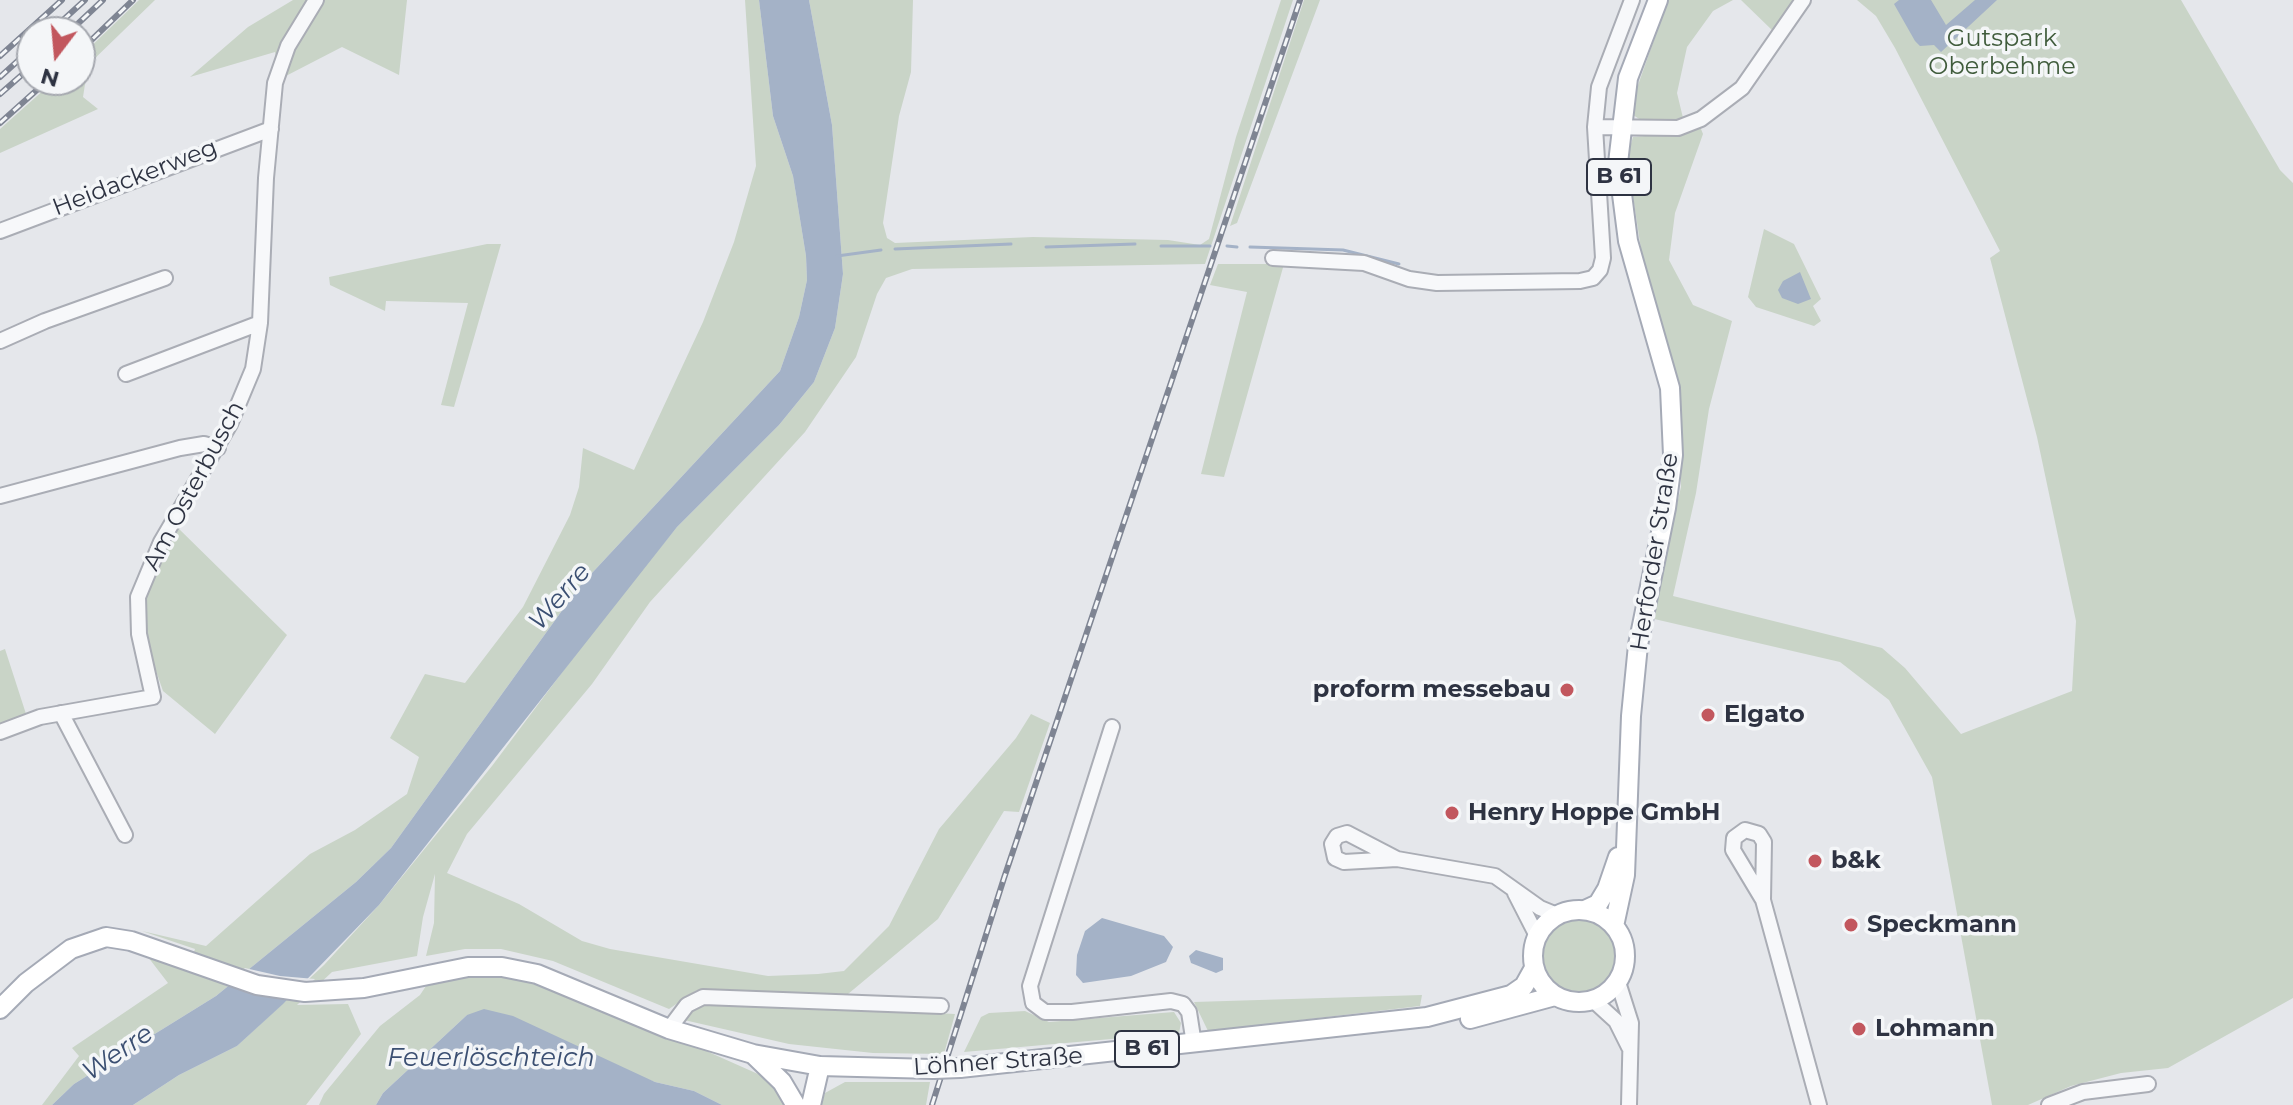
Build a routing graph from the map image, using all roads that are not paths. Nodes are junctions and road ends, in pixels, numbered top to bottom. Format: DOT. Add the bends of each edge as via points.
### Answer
graph roads {
  1 [pos="316,0"];
  2 [pos="1632,0"];
  3 [pos="1658,0"];
  4 [pos="1803,0"];
  5 [pos="1595,127"];
  6 [pos="1619,128"];
  7 [pos="271,129"];
  8 [pos="0,231"];
  9 [pos="1273,258"];
  10 [pos="165,278"];
  11 [pos="260,323"];
  12 [pos="0,341"];
  13 [pos="126,374"];
  14 [pos="218,448"];
  15 [pos="0,495"];
  16 [pos="61,713"];
  17 [pos="1112,727"];
  18 [pos="0,732"];
  19 [pos="1626,829"];
  20 [pos="125,835"];
  21 [pos="1397,859"];
  22 [pos="1513,889"];
  23 [pos="1763,900"];
  24 [pos="1585,910"];
  25 [pos="1557,915"];
  26 [pos="1614,926"];
  27 [pos="1537,936"];
  28 [pos="1534,968"];
  29 [pos="1618,982"];
  30 [pos="1555,996"];
  31 [pos="3,1000"];
  32 [pos="1593,1000"];
  33 [pos="941,1006"];
  34 [pos="1427,1017"];
  35 [pos="669,1029"];
  36 [pos="1194,1044"];
  37 [pos="1630,1049"];
  38 [pos="753,1054"];
  39 [pos="810,1065"];
  40 [pos="2148,1084"];
  41 [pos="795,1105"];
  42 [pos="811,1105"];
  43 [pos="1629,1105"];
  44 [pos="1819,1105"];
  45 [pos="2049,1105"];
  1 -- 7 [label="street, Am Osterbusch" via="280,61"];
  2 -- 5 [label="street" via="1599,87"];
  3 -- 6 [label="main road, Herforder Straße / B 61" via="1636,51"];
  4 -- 6 [label="street" via="1742,88 1701,119 1678,128"];
  5 -- 6 [label="street"];
  5 -- 9 [label="street" via="1603,258 1593,278 1437,283 1364,263"];
  6 -- 19 [label="main road, Herforder Straße / B 61" via="1623,214 1663,354 1673,427 1671,485 1638,645"];
  7 -- 8 [label="street, Heidackerweg"];
  7 -- 11 [label="street, Am Osterbusch"];
  10 -- 12 [label="street"];
  11 -- 13 [label="street"];
  11 -- 14 [label="street, Am Osterbusch" via="253,369"];
  14 -- 15 [label="street" via="180,448"];
  14 -- 16 [label="street, Am Osterbusch" via="161,542 138,597 139,634 153,697"];
  16 -- 18 [label="street, Am Osterbusch"];
  16 -- 20 [label="street"];
  17 -- 36 [label="street" via="1030,986 1033,1003 1045,1012 1183,1004"];
  19 -- 24 [label="main road, Herforder Straße / B 61" via="1607,889 1598,904"];
  19 -- 26 [label="main road, Herforder Straße / B 61" via="1625,875"];
  21 -- 22 [label="street" via="1495,876"];
  22 -- 25 [label="street"];
  22 -- 27 [label="street"];
  23 -- 44 [label="street"];
  24 -- 25 [label="main road"];
  24 -- 26 [label="main road"];
  25 -- 27 [label="main road"];
  26 -- 29 [label="main road" via="1625,953"];
  27 -- 28 [label="main road"];
  28 -- 30 [label="main road"];
  28 -- 34 [label="main road, Löhner Straße / B 61" via="1524,986 1511,995"];
  29 -- 32 [label="main road"];
  29 -- 37 [label="street" via="1631,1023"];
  30 -- 32 [label="main road"];
  30 -- 34 [label="main road, Löhner Straße / B 61" via="1471,1019"];
  31 -- 35 [label="main road, Löhner Straße" via="71,949 92,939 118,938 257,985 305,992 502,967 572,986"];
  32 -- 37 [label="street" via="1616,1021"];
  33 -- 35 [label="street" via="703,997 687,1005"];
  34 -- 36 [label="main road, Löhner Straße / B 61"];
  35 -- 38 [label="main road, Löhner Straße"];
  36 -- 39 [label="main road, Löhner Straße / B 61, bridge" via="960,1068"];
  37 -- 43 [label="street"];
  38 -- 39 [label="main road, Löhner Straße"];
  38 -- 41 [label="main road" via="782,1082"];
  39 -- 41 [label="main road"];
  39 -- 42 [label="main road"];
  40 -- 45 [label="street" via="2083,1092"];
}
